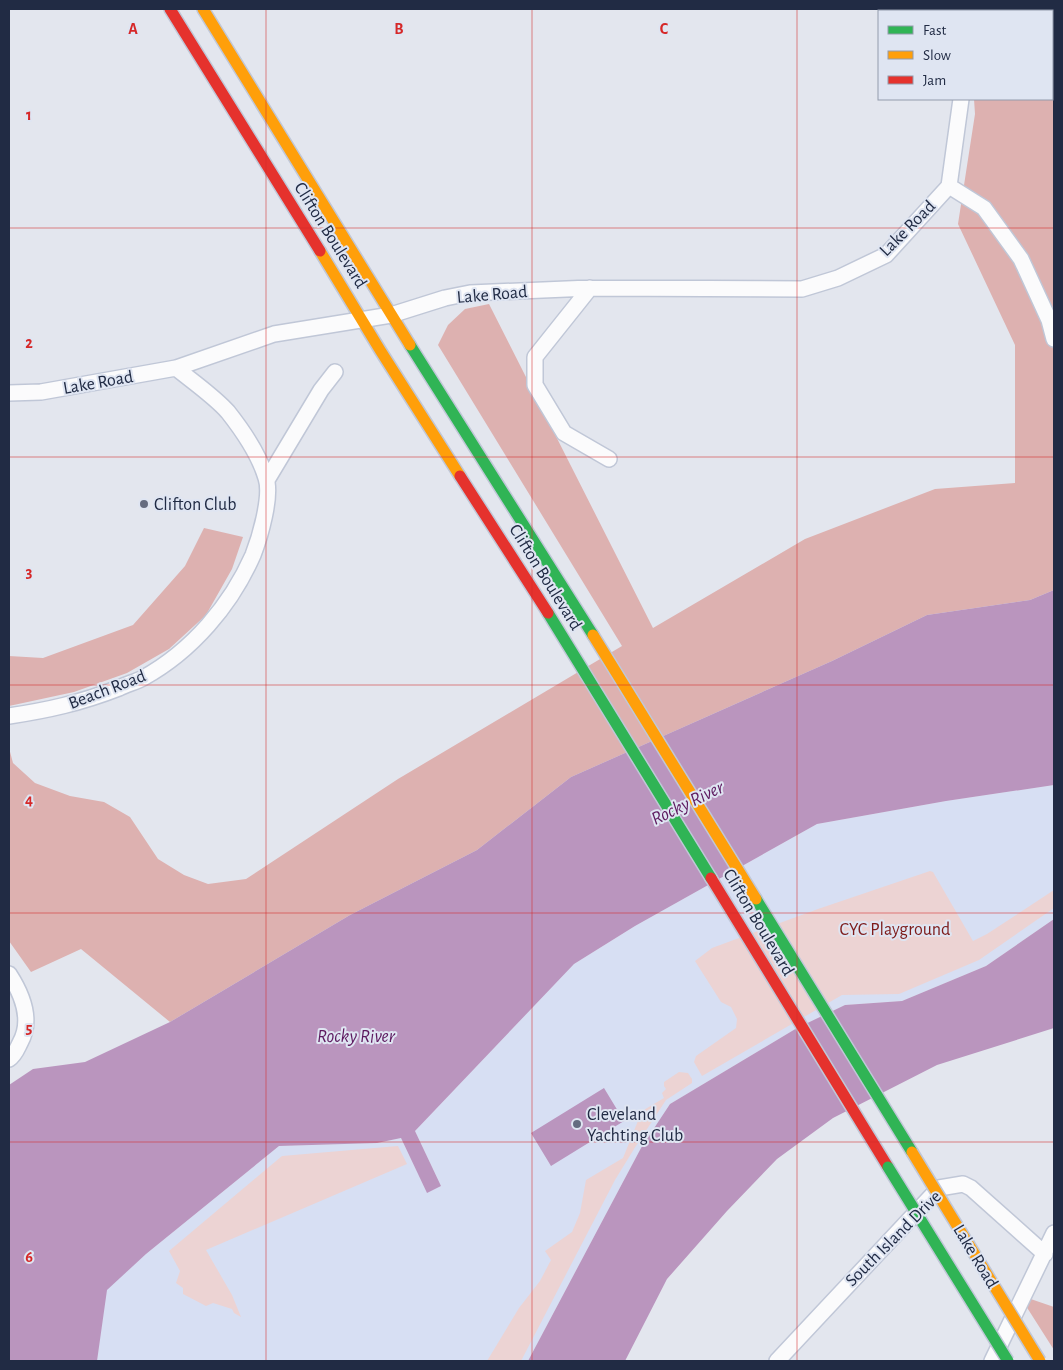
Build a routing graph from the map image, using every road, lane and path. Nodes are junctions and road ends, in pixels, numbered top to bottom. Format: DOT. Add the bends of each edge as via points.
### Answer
graph roads {
  1 [pos="170,9"];
  2 [pos="204,9"];
  3 [pos="961,100"];
  4 [pos="949,186"];
  5 [pos="590,288"];
  6 [pos="391,315"];
  7 [pos="361,319"];
  8 [pos="1054,339"];
  9 [pos="176,368"];
  10 [pos="335,372"];
  11 [pos="9,393"];
  12 [pos="609,459"];
  13 [pos="267,480"];
  14 [pos="9,716"];
  15 [pos="9,974"];
  16 [pos="9,1059"];
  17 [pos="912,1152"];
  18 [pos="888,1167"];
  19 [pos="1054,1233"];
  20 [pos="1045,1254"];
  21 [pos="777,1361"];
  22 [pos="992,1361"];
  23 [pos="1008,1361"];
  24 [pos="1040,1361"];
  1 -- 7 [label="main road, Clifton Boulevard"];
  2 -- 6 [label="main road, Clifton Boulevard"];
  3 -- 4 [label="street"];
  4 -- 5 [label="street, Lake Road" via="886,255 838,278 802,289"];
  4 -- 8 [label="street" via="984,208 1021,259 1049,320"];
  5 -- 6 [label="street, Lake Road" via="470,293"];
  5 -- 12 [label="street" via="535,357 535,385 564,433"];
  6 -- 7 [label="street, Lake Road"];
  6 -- 17 [label="main road, Clifton Boulevard" via="584,620"];
  7 -- 9 [label="street, Lake Road" via="274,334"];
  7 -- 18 [label="main road, Clifton Boulevard" via="561,633"];
  9 -- 11 [label="street, Lake Road" via="41,392"];
  9 -- 13 [label="street, Beach Road" via="227,411 257,454"];
  10 -- 13 [label="street, Beach Road"];
  13 -- 14 [label="street, Beach Road" via="265,515 246,571 224,606 177,654 143,678 86,700"];
  15 -- 16 [label="street" via="19,990 26,1014 24,1036"];
  17 -- 24 [label="main road, Lake Road, bridge"];
  18 -- 23 [label="main road, Lake Road, bridge"];
  19 -- 20 [label="street"];
  20 -- 21 [label="street, South Island Drive" via="971,1188 963,1184 939,1188"];
  20 -- 22 [label="street"];
}
